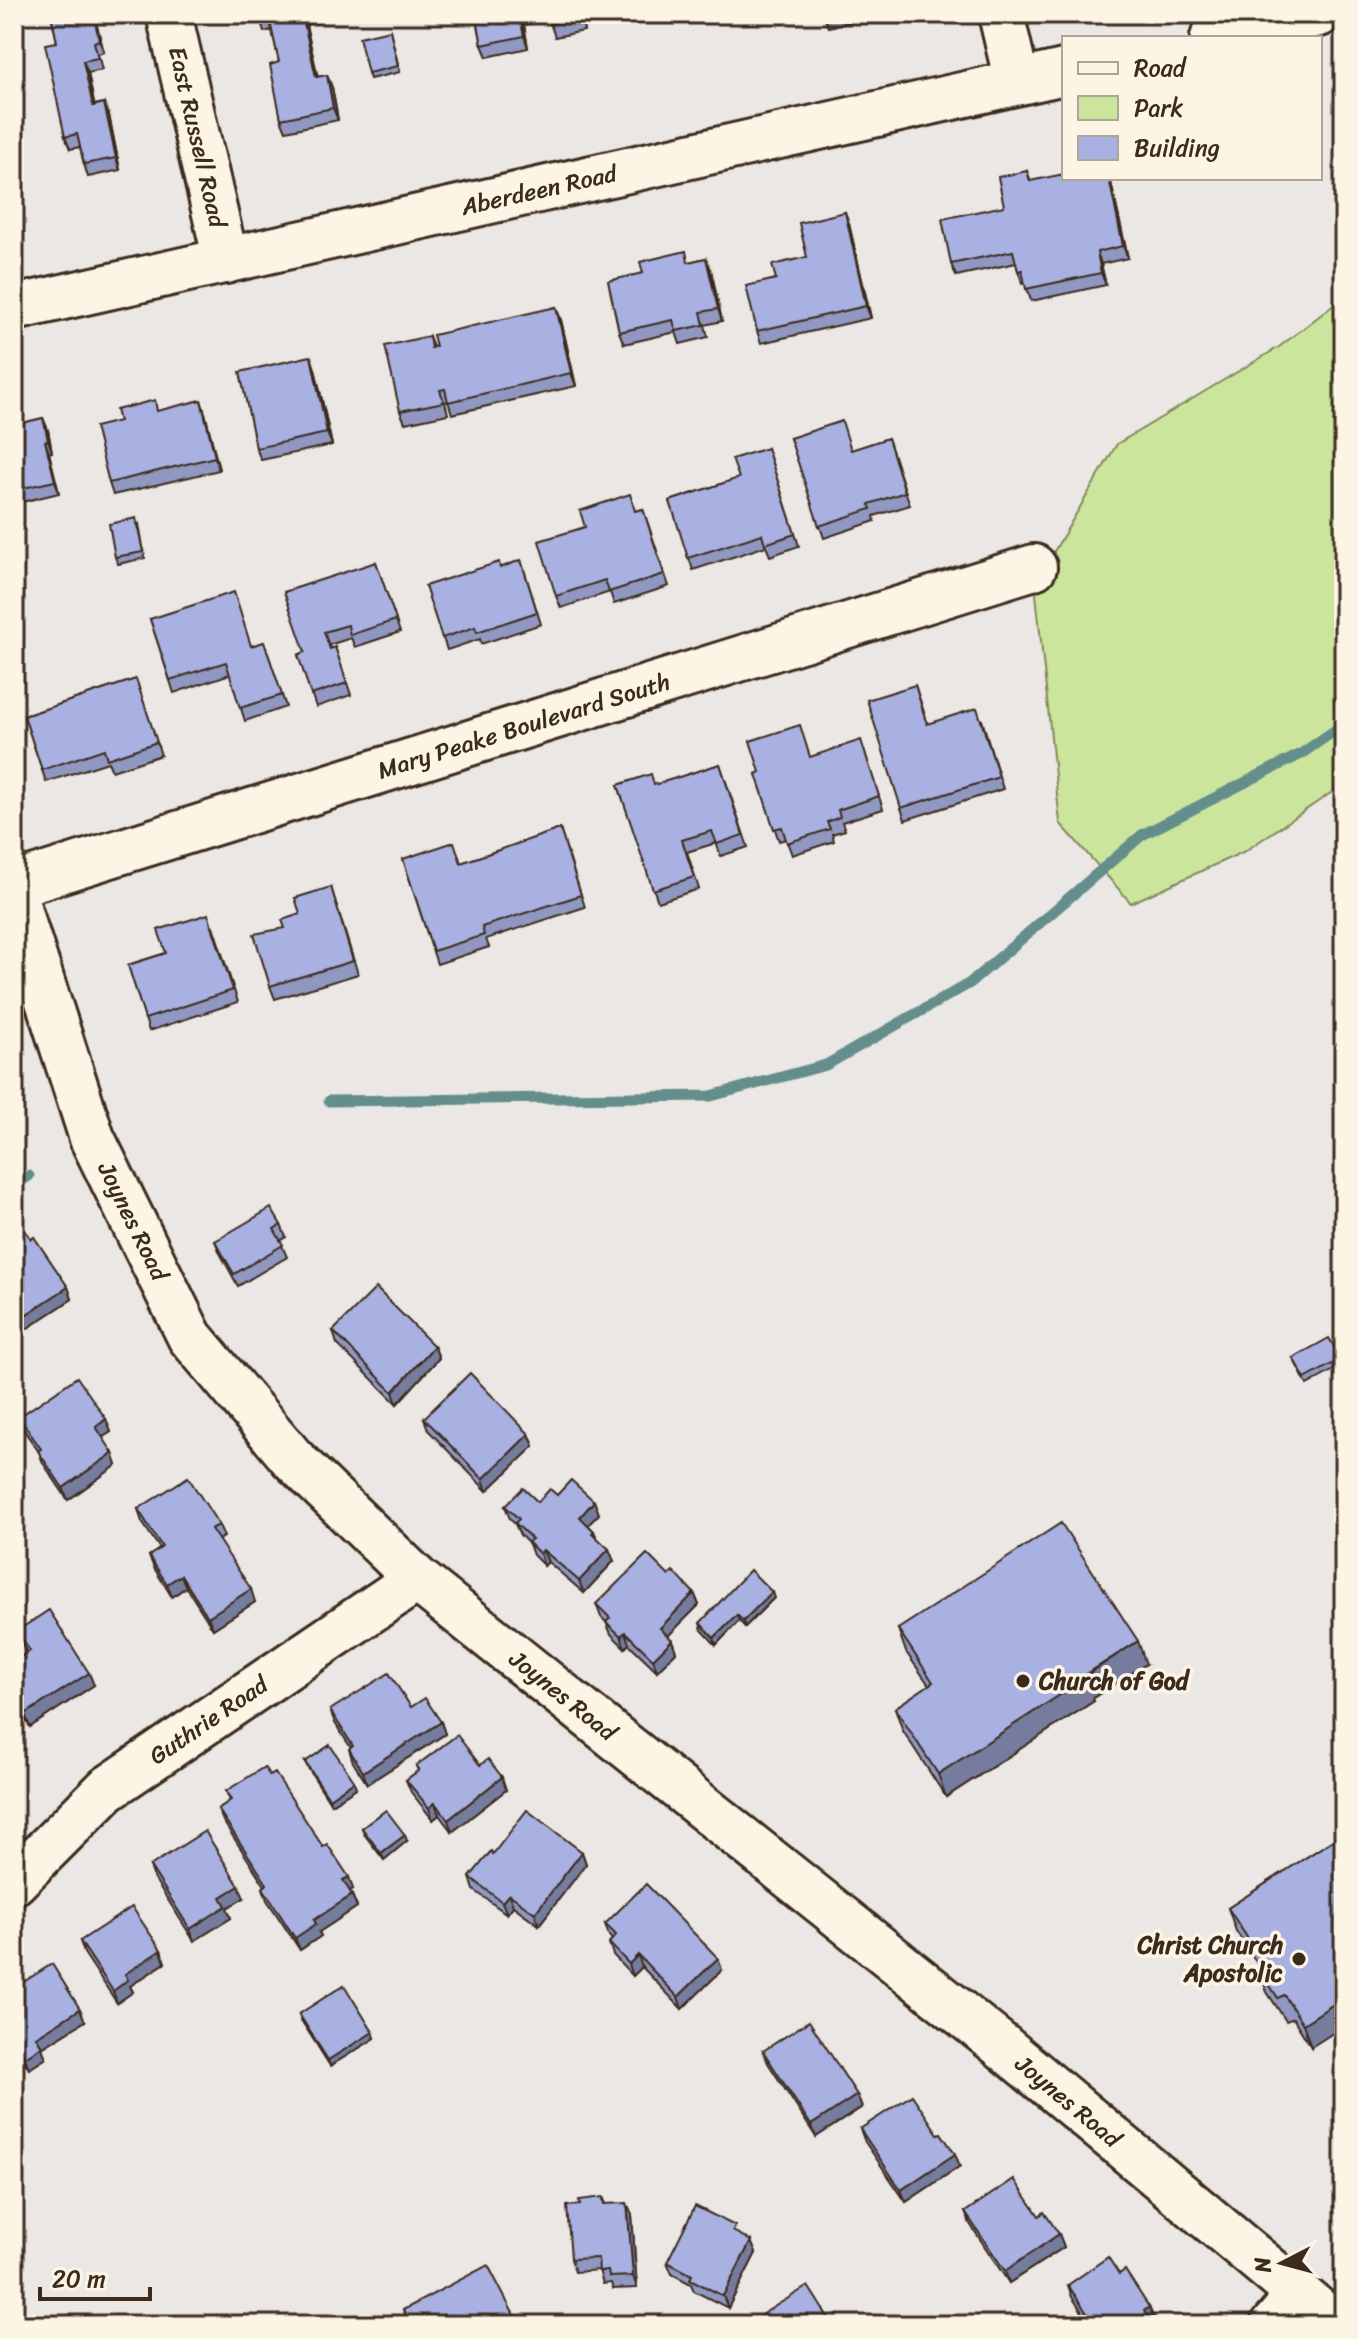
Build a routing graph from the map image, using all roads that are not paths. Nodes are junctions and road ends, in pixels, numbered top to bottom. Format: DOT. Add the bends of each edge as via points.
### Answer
graph roads {
  1 [pos="169,14"];
  2 [pos="1001,14"];
  3 [pos="1319,14"];
  4 [pos="1222,36"];
  5 [pos="1062,72"];
  6 [pos="1017,82"];
  7 [pos="226,261"];
  8 [pos="14,308"];
  9 [pos="1034,567"];
  10 [pos="14,885"];
  11 [pos="14,895"];
  12 [pos="417,1579"];
  13 [pos="14,1882"];
  14 [pos="1286,2310"];
  15 [pos="1336,2325"];
  1 -- 7 [label="street, East Russell Road"];
  2 -- 6 [label="street"];
  3 -- 4 [label="street"];
  5 -- 6 [label="street, Aberdeen Road"];
  6 -- 7 [label="street, Aberdeen Road"];
  7 -- 8 [label="street, Aberdeen Road"];
  9 -- 10 [label="street, Mary Peake Boulevard South"];
  11 -- 12 [label="street, Joynes Road" via="92,1138 190,1337 292,1458"];
  12 -- 13 [label="street, Guthrie Road" via="107,1789"];
  12 -- 14 [label="street, Joynes Road" via="1002,2046"];
  14 -- 15 [label="street, Joynes Road"];
}
